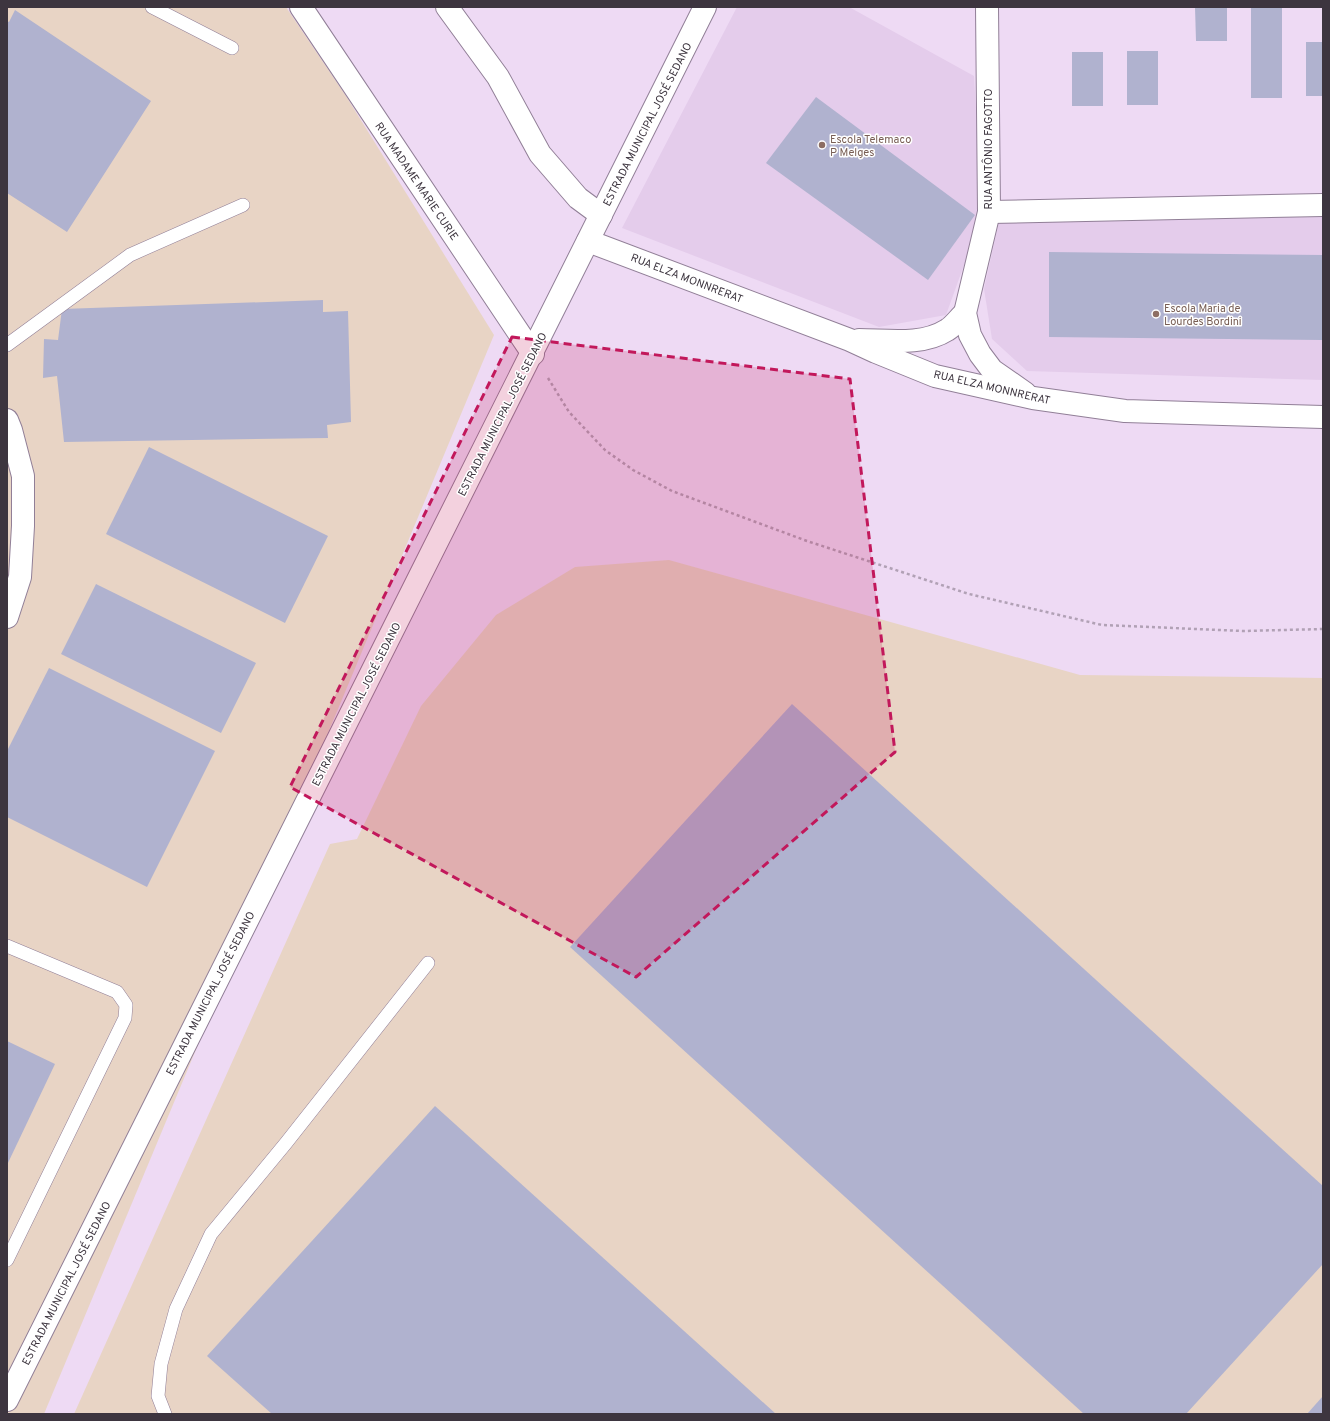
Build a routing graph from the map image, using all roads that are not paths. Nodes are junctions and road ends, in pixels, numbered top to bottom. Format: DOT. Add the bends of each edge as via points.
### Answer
graph roads {
  1 [pos="152,7"];
  2 [pos="301,7"];
  3 [pos="447,7"];
  4 [pos="705,7"];
  5 [pos="988,7"];
  6 [pos="232,48"];
  7 [pos="243,205"];
  8 [pos="1323,205"];
  9 [pos="988,212"];
  10 [pos="601,216"];
  11 [pos="588,241"];
  12 [pos="965,313"];
  13 [pos="850,340"];
  14 [pos="7,345"];
  15 [pos="533,354"];
  16 [pos="1033,398"];
  17 [pos="1323,417"];
  18 [pos="7,420"];
  19 [pos="14,564"];
  20 [pos="7,617"];
  21 [pos="7,946"];
  22 [pos="428,963"];
  23 [pos="7,1260"];
  24 [pos="7,1400"];
  25 [pos="165,1414"];
  1 -- 6 [label="lane"];
  2 -- 15 [label="street, RUA MADAME MARIE CURIE"];
  3 -- 10 [label="street" via="498,77 540,154 578,198"];
  4 -- 10 [label="street, ESTRADA MUNICIPAL JOSÉ SEDANO"];
  5 -- 9 [label="street, RUA ANTÔNIO FAGOTTO"];
  7 -- 14 [label="lane" via="130,255"];
  8 -- 9 [label="street"];
  9 -- 12 [label="street, RUA ANTÔNIO FAGOTTO"];
  10 -- 11 [label="street, ESTRADA MUNICIPAL JOSÉ SEDANO"];
  11 -- 13 [label="street, RUA ELZA MONNRERAT"];
  11 -- 15 [label="street, ESTRADA MUNICIPAL JOSÉ SEDANO"];
  12 -- 13 [label="street" via="948,330 933,336 910,341"];
  12 -- 16 [label="street, RUA ANTÔNIO FAGOTTO" via="970,335 992,370"];
  13 -- 16 [label="street, RUA ELZA MONNRERAT" via="935,376"];
  15 -- 24 [label="street, ESTRADA MUNICIPAL JOSÉ SEDANO"];
  16 -- 17 [label="street, RUA ELZA MONNRERAT" via="1125,411"];
  18 -- 19 [label="street" via="23,476 23,526"];
  19 -- 20 [label="street" via="20,577"];
  21 -- 23 [label="lane" via="117,992 126,1005 125,1018"];
  22 -- 25 [label="lane" via="211,1234 176,1309 161,1364 158,1396"];
}
